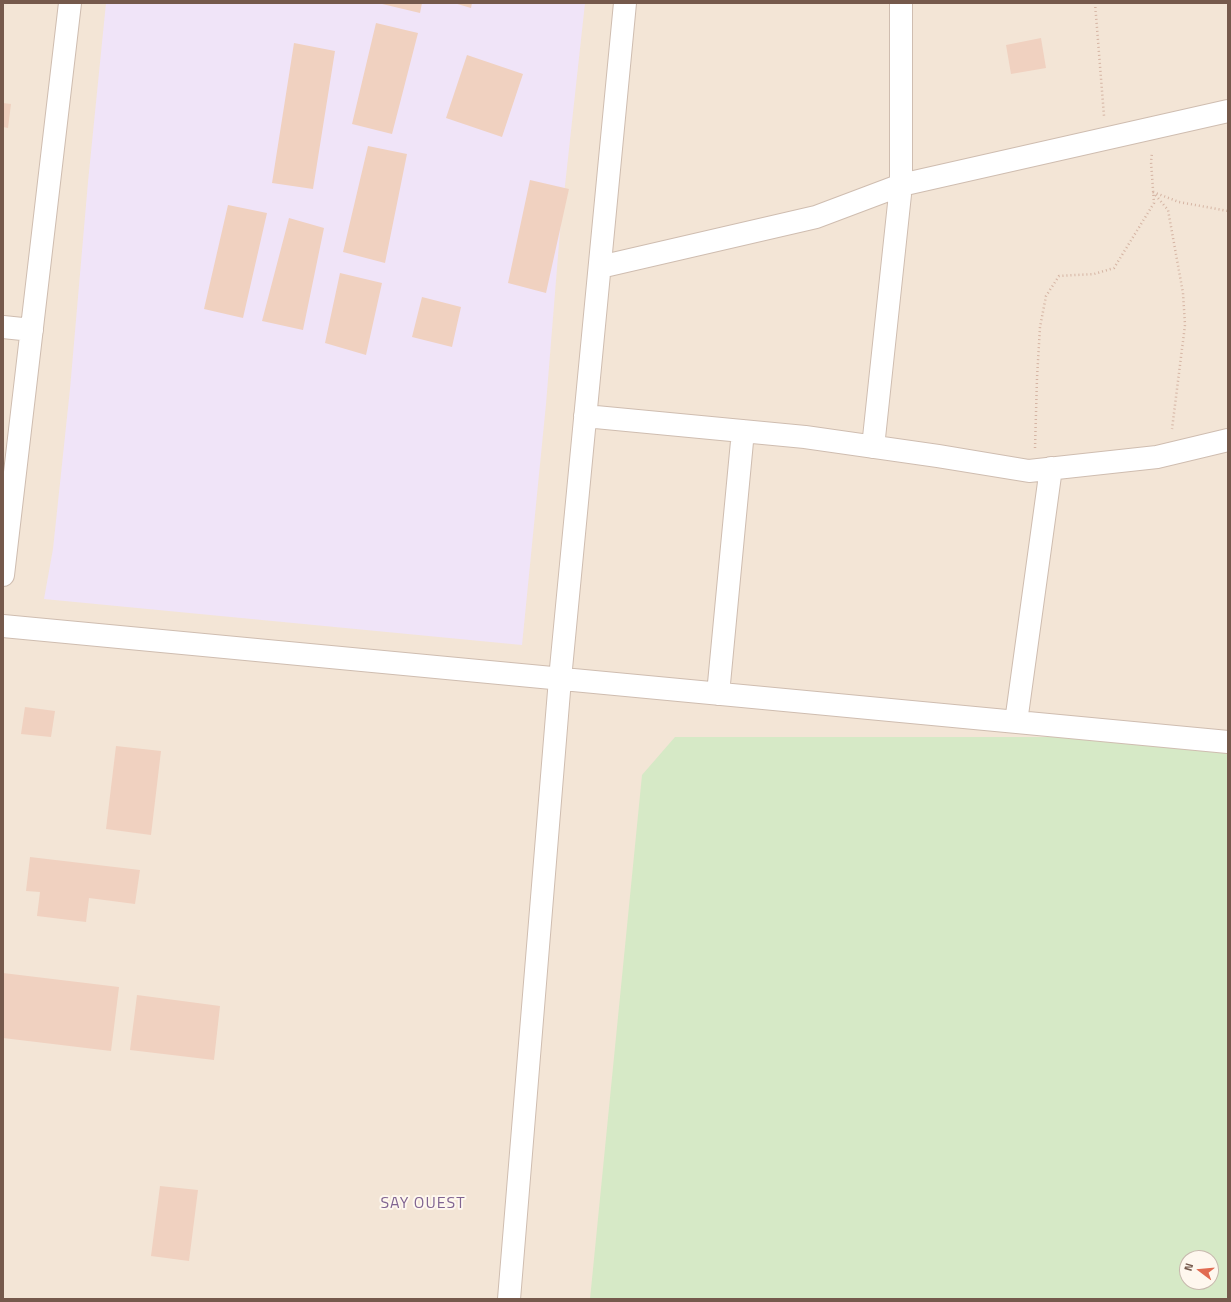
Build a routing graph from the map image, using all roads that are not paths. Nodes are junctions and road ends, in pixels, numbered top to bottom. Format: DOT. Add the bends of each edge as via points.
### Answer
graph roads {
  1 [pos="70,3"];
  2 [pos="625,3"];
  3 [pos="901,3"];
  4 [pos="1228,111"];
  5 [pos="901,185"];
  6 [pos="600,267"];
  7 [pos="3,327"];
  8 [pos="32,330"];
  9 [pos="585,416"];
  10 [pos="743,431"];
  11 [pos="1228,440"];
  12 [pos="872,447"];
  13 [pos="1043,469"];
  14 [pos="3,575"];
  15 [pos="3,626"];
  16 [pos="560,679"];
  17 [pos="718,694"];
  18 [pos="1016,722"];
  19 [pos="1228,742"];
  20 [pos="509,1299"];
  1 -- 8 [label="street"];
  2 -- 6 [label="street"];
  3 -- 5 [label="street"];
  4 -- 5 [label="street"];
  5 -- 6 [label="street" via="816,217"];
  5 -- 12 [label="street"];
  6 -- 9 [label="street"];
  7 -- 8 [label="street"];
  8 -- 14 [label="street"];
  9 -- 10 [label="street"];
  9 -- 16 [label="street"];
  10 -- 12 [label="street"];
  10 -- 17 [label="street"];
  11 -- 13 [label="street" via="1157,457"];
  12 -- 13 [label="street" via="1029,471"];
  13 -- 18 [label="street"];
  15 -- 16 [label="street"];
  16 -- 17 [label="street"];
  16 -- 20 [label="street"];
  17 -- 18 [label="street"];
  18 -- 19 [label="street"];
}
